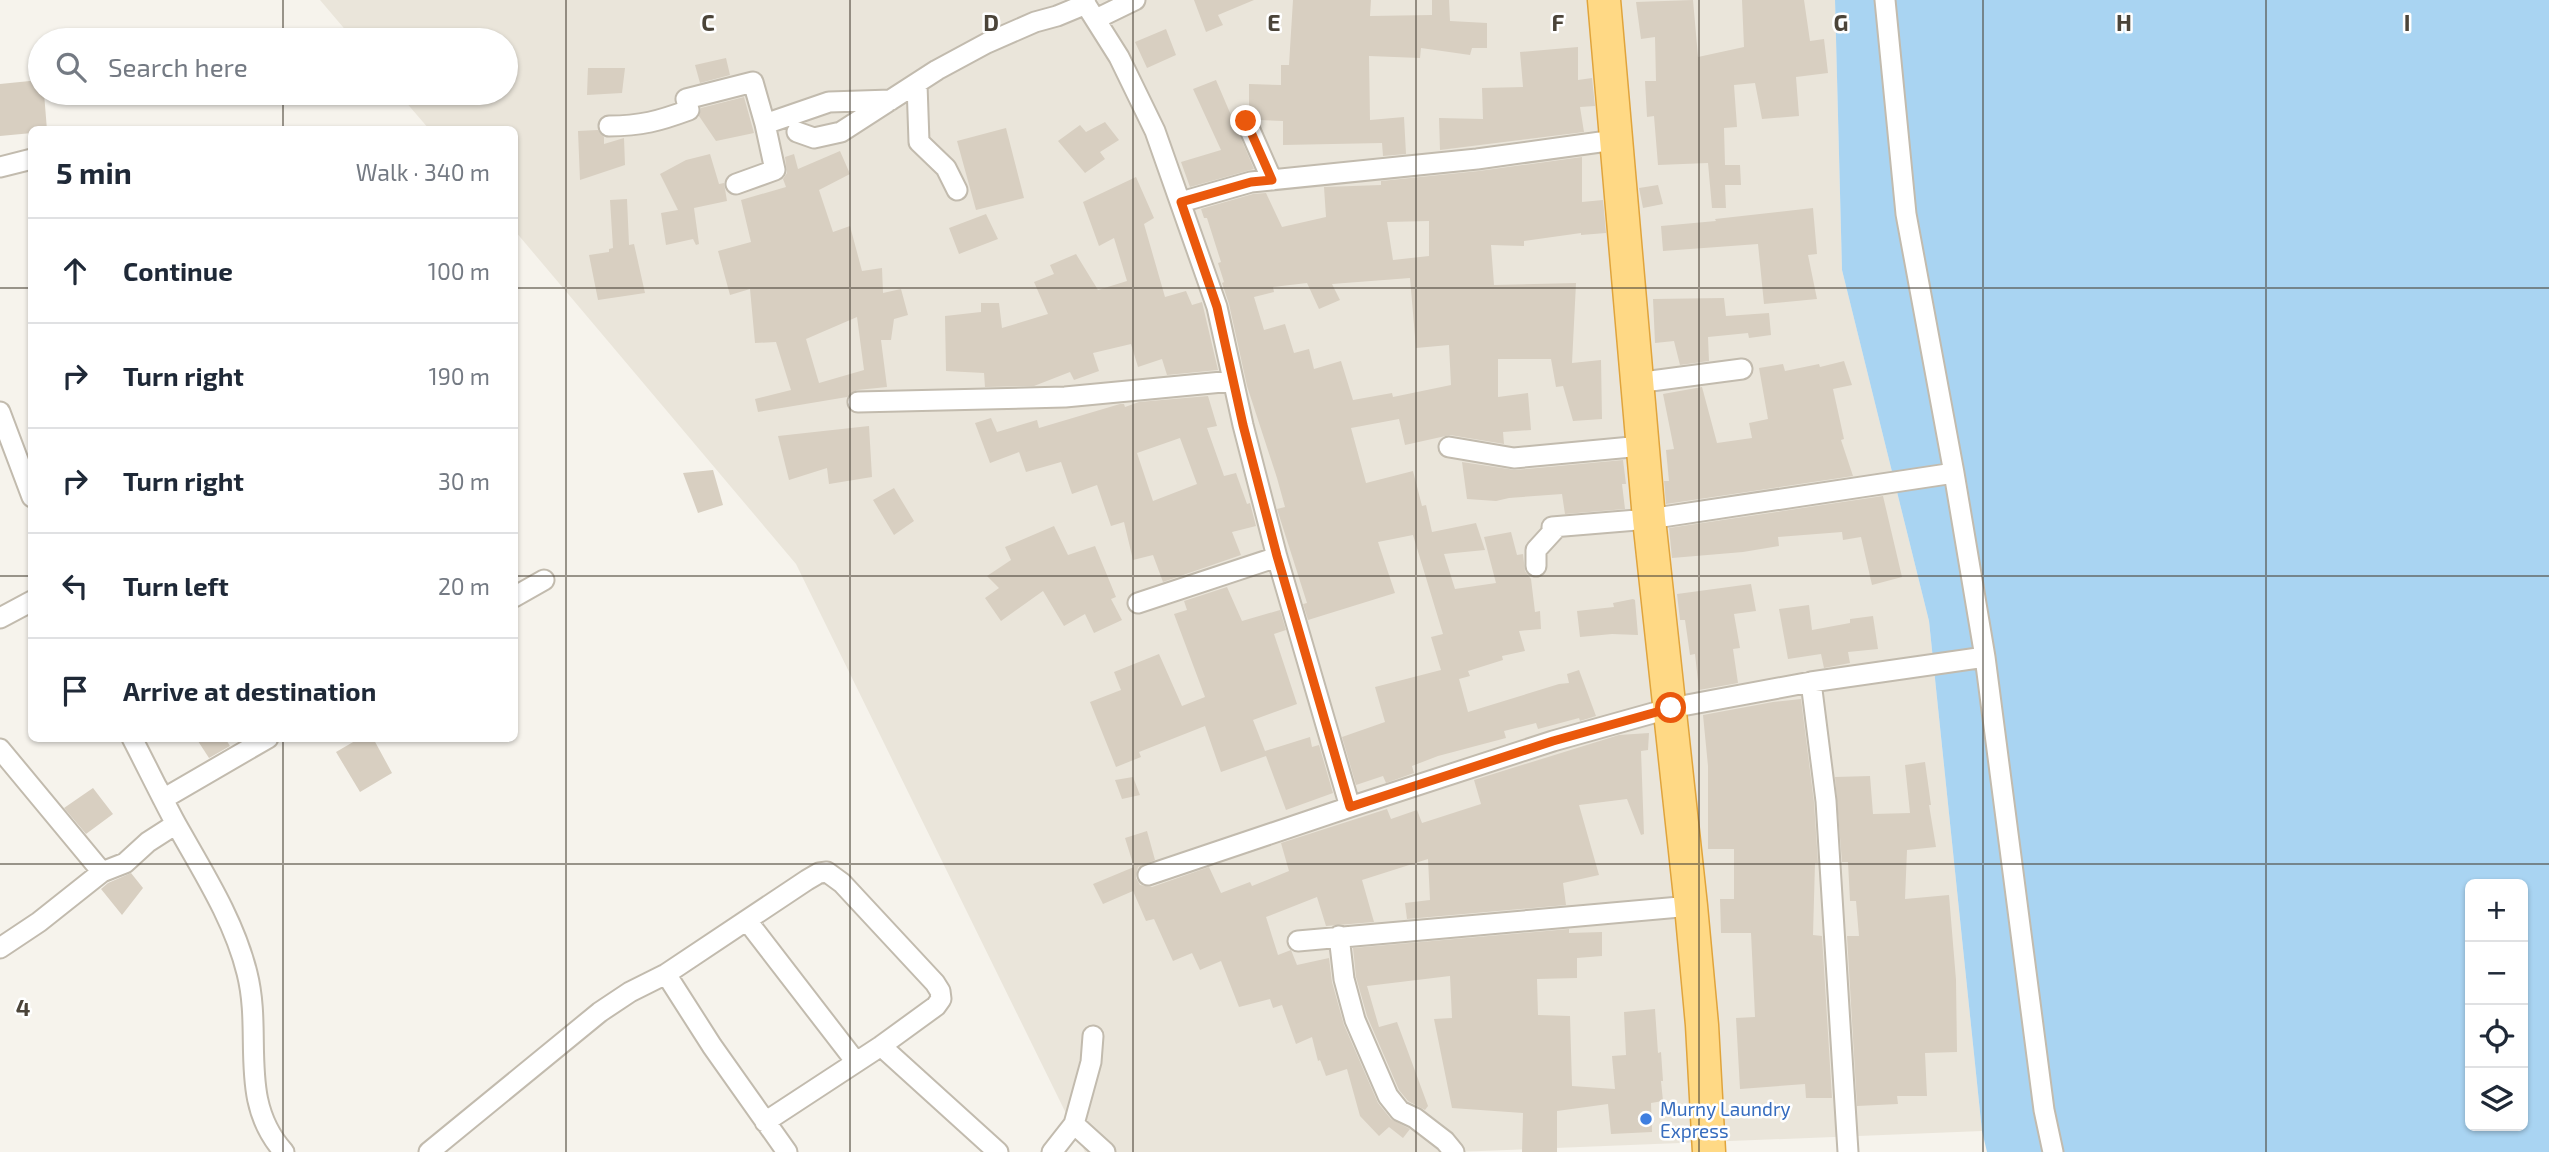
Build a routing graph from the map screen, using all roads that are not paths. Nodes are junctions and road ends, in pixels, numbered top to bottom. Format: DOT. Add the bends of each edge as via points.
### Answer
graph roads {
  1 [pos="1135,0"];
  2 [pos="1604,0"];
  3 [pos="1885,0"];
  4 [pos="1088,8"];
  5 [pos="917,84"];
  6 [pos="891,100"];
  7 [pos="1246,121"];
  8 [pos="765,124"];
  9 [pos="609,126"];
  10 [pos="797,132"];
  11 [pos="1615,140"];
  12 [pos="28,160"];
  13 [pos="0,167"];
  14 [pos="1272,180"];
  15 [pos="737,184"];
  16 [pos="957,190"];
  17 [pos="1181,202"];
  18 [pos="1742,369"];
  19 [pos="1233,381"];
  20 [pos="1636,383"];
  21 [pos="858,402"];
  22 [pos="0,412"];
  23 [pos="1642,446"];
  24 [pos="1449,447"];
  25 [pos="1954,473"];
  26 [pos="28,486"];
  27 [pos="1649,519"];
  28 [pos="1277,556"];
  29 [pos="1536,566"];
  30 [pos="544,580"];
  31 [pos="518,595"];
  32 [pos="28,603"];
  33 [pos="1138,603"];
  34 [pos="0,618"];
  35 [pos="1984,657"];
  36 [pos="1811,682"];
  37 [pos="1671,708"];
  38 [pos="135,742"];
  39 [pos="261,742"];
  40 [pos="0,749"];
  41 [pos="163,799"];
  42 [pos="1350,807"];
  43 [pos="176,824"];
  44 [pos="102,872"];
  45 [pos="1148,875"];
  46 [pos="1691,906"];
  47 [pos="748,922"];
  48 [pos="1339,936"];
  49 [pos="1298,941"];
  50 [pos="0,948"];
  51 [pos="666,974"];
  52 [pos="1093,1036"];
  53 [pos="881,1046"];
  54 [pos="856,1062"];
  55 [pos="765,1122"];
  56 [pos="1074,1124"];
  57 [pos="284,1152"];
  58 [pos="429,1152"];
  59 [pos="788,1152"];
  60 [pos="998,1152"];
  61 [pos="1052,1152"];
  62 [pos="1105,1152"];
  63 [pos="1454,1152"];
  64 [pos="1709,1152"];
  65 [pos="1848,1152"];
  66 [pos="2053,1152"];
  1 -- 4 [label="street"];
  2 -- 11 [label="highway"];
  3 -- 25 [label="street" via="1906,214"];
  4 -- 5 [label="street" via="1035,22 987,43"];
  4 -- 17 [label="street" via="1138,93"];
  5 -- 6 [label="street"];
  5 -- 16 [label="street" via="919,142 946,168"];
  6 -- 8 [label="street" via="829,102"];
  6 -- 10 [label="street" via="841,132 814,138"];
  7 -- 14 [label="street"];
  8 -- 9 [label="street" via="753,82 686,99 689,110 654,123"];
  8 -- 15 [label="street" via="775,170"];
  11 -- 14 [label="street"];
  11 -- 20 [label="highway"];
  12 -- 13 [label="street"];
  14 -- 17 [label="street"];
  17 -- 19 [label="street" via="1217,307"];
  18 -- 20 [label="street"];
  19 -- 21 [label="street" via="1066,397"];
  19 -- 28 [label="street"];
  20 -- 23 [label="highway"];
  22 -- 26 [label="street"];
  23 -- 24 [label="street" via="1514,458"];
  23 -- 27 [label="highway"];
  25 -- 27 [label="street"];
  25 -- 35 [label="street"];
  27 -- 29 [label="street" via="1554,527 1536,550"];
  27 -- 37 [label="highway"];
  28 -- 33 [label="street"];
  28 -- 42 [label="street"];
  30 -- 31 [label="street"];
  32 -- 34 [label="street"];
  35 -- 36 [label="street"];
  35 -- 66 [label="street"];
  36 -- 37 [label="street"];
  36 -- 65 [label="street" via="1826,801"];
  37 -- 42 [label="street"];
  37 -- 46 [label="highway"];
  38 -- 41 [label="street"];
  39 -- 41 [label="street"];
  40 -- 44 [label="street"];
  41 -- 43 [label="street"];
  42 -- 45 [label="street"];
  43 -- 44 [label="street" via="125,863"];
  43 -- 57 [label="street" via="238,943 251,990 258,1109"];
  44 -- 50 [label="street"];
  46 -- 48 [label="street"];
  46 -- 64 [label="highway"];
  47 -- 51 [label="street"];
  47 -- 53 [label="street" via="807,880 820,873 833,874 940,991 936,1006"];
  47 -- 54 [label="street"];
  48 -- 49 [label="street"];
  48 -- 63 [label="street" via="1344,979 1356,1020 1388,1096 1400,1111"];
  51 -- 55 [label="street"];
  51 -- 58 [label="street" via="600,1012"];
  52 -- 56 [label="street" via="1091,1062"];
  53 -- 54 [label="street"];
  53 -- 60 [label="street"];
  54 -- 55 [label="street"];
  55 -- 59 [label="street"];
  56 -- 61 [label="street"];
  56 -- 62 [label="street"];
}
